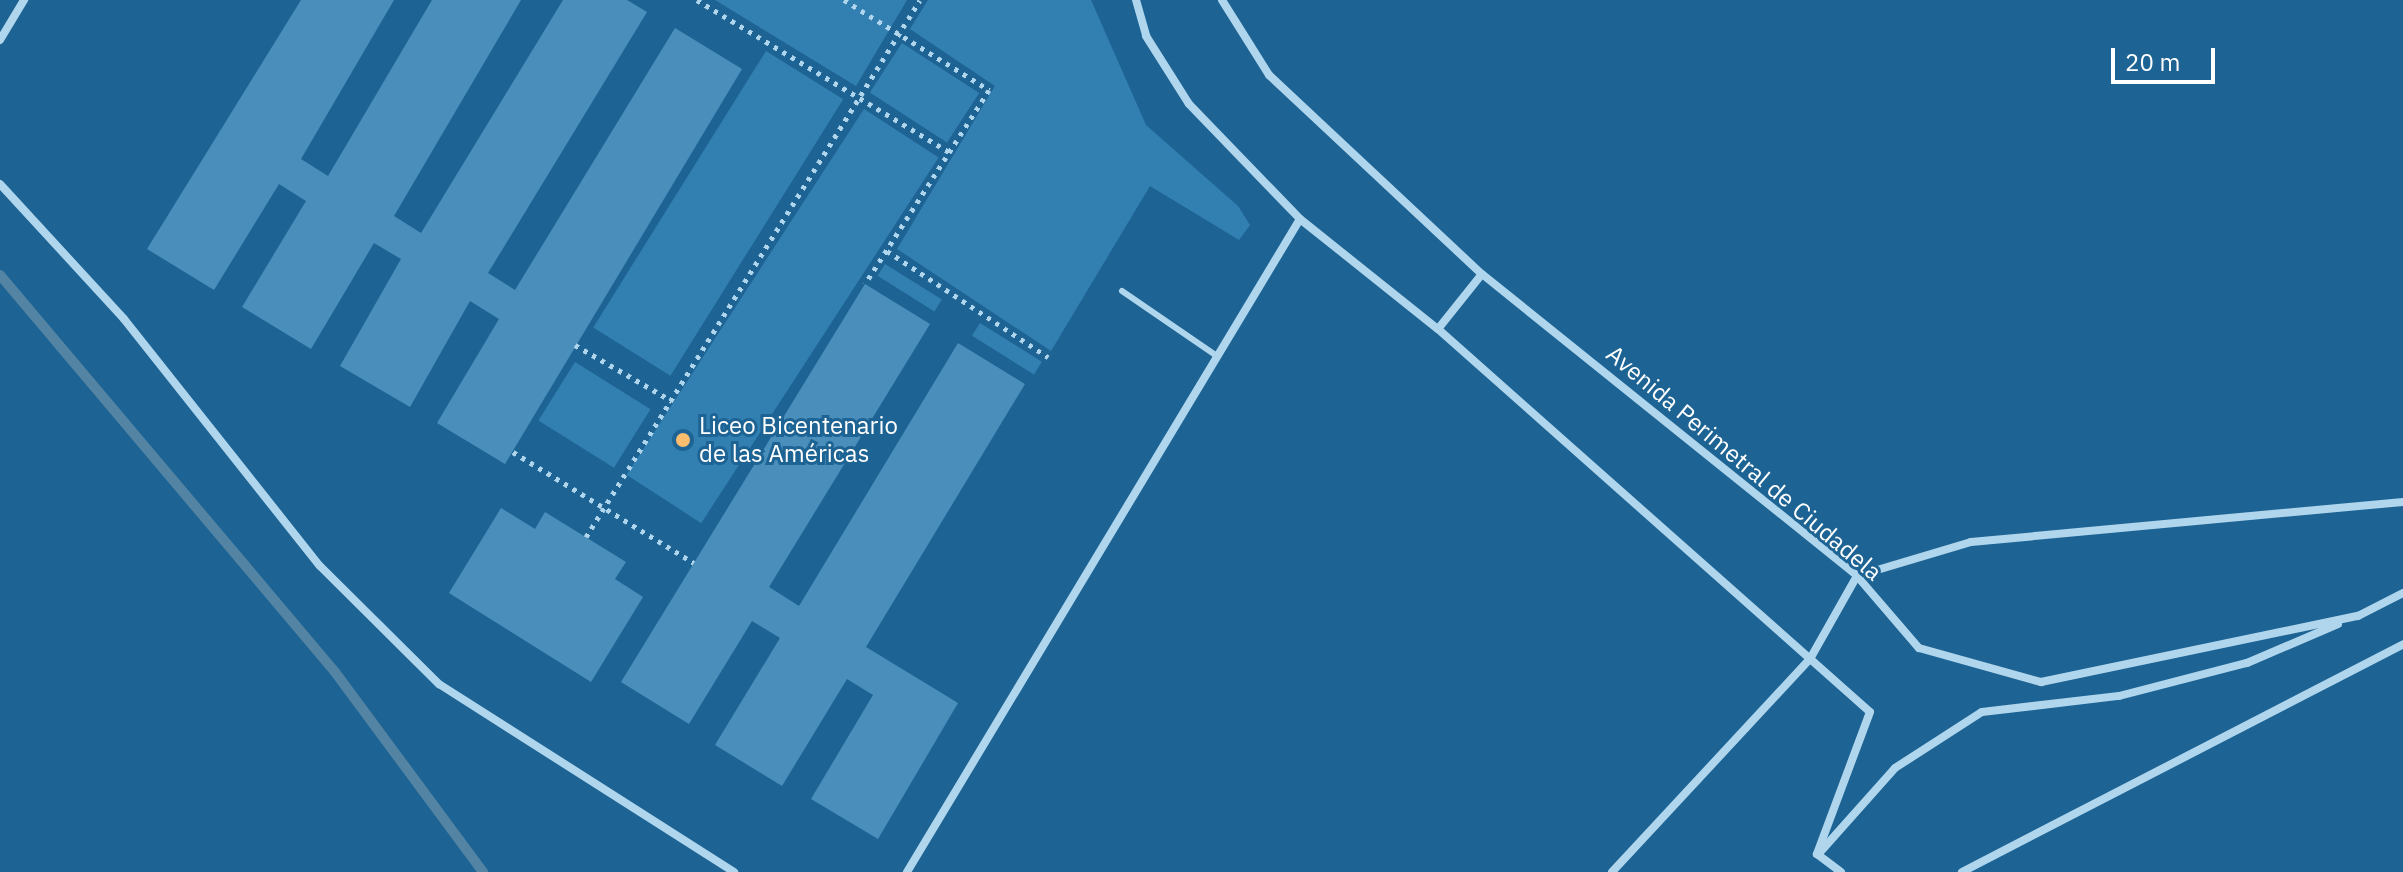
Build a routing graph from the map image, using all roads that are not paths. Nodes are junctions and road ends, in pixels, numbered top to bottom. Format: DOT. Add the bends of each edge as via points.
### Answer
graph roads {
  1 [pos="24,0"];
  2 [pos="1136,0"];
  3 [pos="1222,0"];
  4 [pos="0,40"];
  5 [pos="0,184"];
  6 [pos="1300,219"];
  7 [pos="1482,274"];
  8 [pos="1122,291"];
  9 [pos="1438,329"];
  10 [pos="1217,356"];
  11 [pos="2403,502"];
  12 [pos="1857,576"];
  13 [pos="2403,593"];
  14 [pos="2358,616"];
  15 [pos="2403,644"];
  16 [pos="1810,659"];
  17 [pos="1817,854"];
  18 [pos="734,872"];
  19 [pos="907,872"];
  20 [pos="1612,872"];
  21 [pos="1841,872"];
  22 [pos="1962,872"];
  1 -- 4 [label="street"];
  2 -- 6 [label="street" via="1146,36 1189,104"];
  3 -- 7 [label="street, Avenida Perimetral de Ciudadela" via="1269,75"];
  5 -- 18 [label="street" via="124,319 320,566 439,684"];
  6 -- 9 [label="street"];
  6 -- 10 [label="street"];
  7 -- 9 [label="street"];
  7 -- 12 [label="street, Avenida Perimetral de Ciudadela"];
  8 -- 10 [label="lane"];
  9 -- 16 [label="street"];
  10 -- 19 [label="street"];
  11 -- 12 [label="street" via="1971,542"];
  12 -- 14 [label="street, Avenida Perimetral de Ciudadela" via="1919,648 2041,682"];
  12 -- 16 [label="street"];
  13 -- 14 [label="street, Avenida Perimetral de Ciudadela"];
  14 -- 17 [label="street, Avenida Perimetral de Ciudadela" via="2247,663 2134,692 1982,712 1895,768"];
  15 -- 22 [label="street"];
  16 -- 17 [label="street" via="1870,712"];
  16 -- 20 [label="street"];
  17 -- 21 [label="street"];
}
